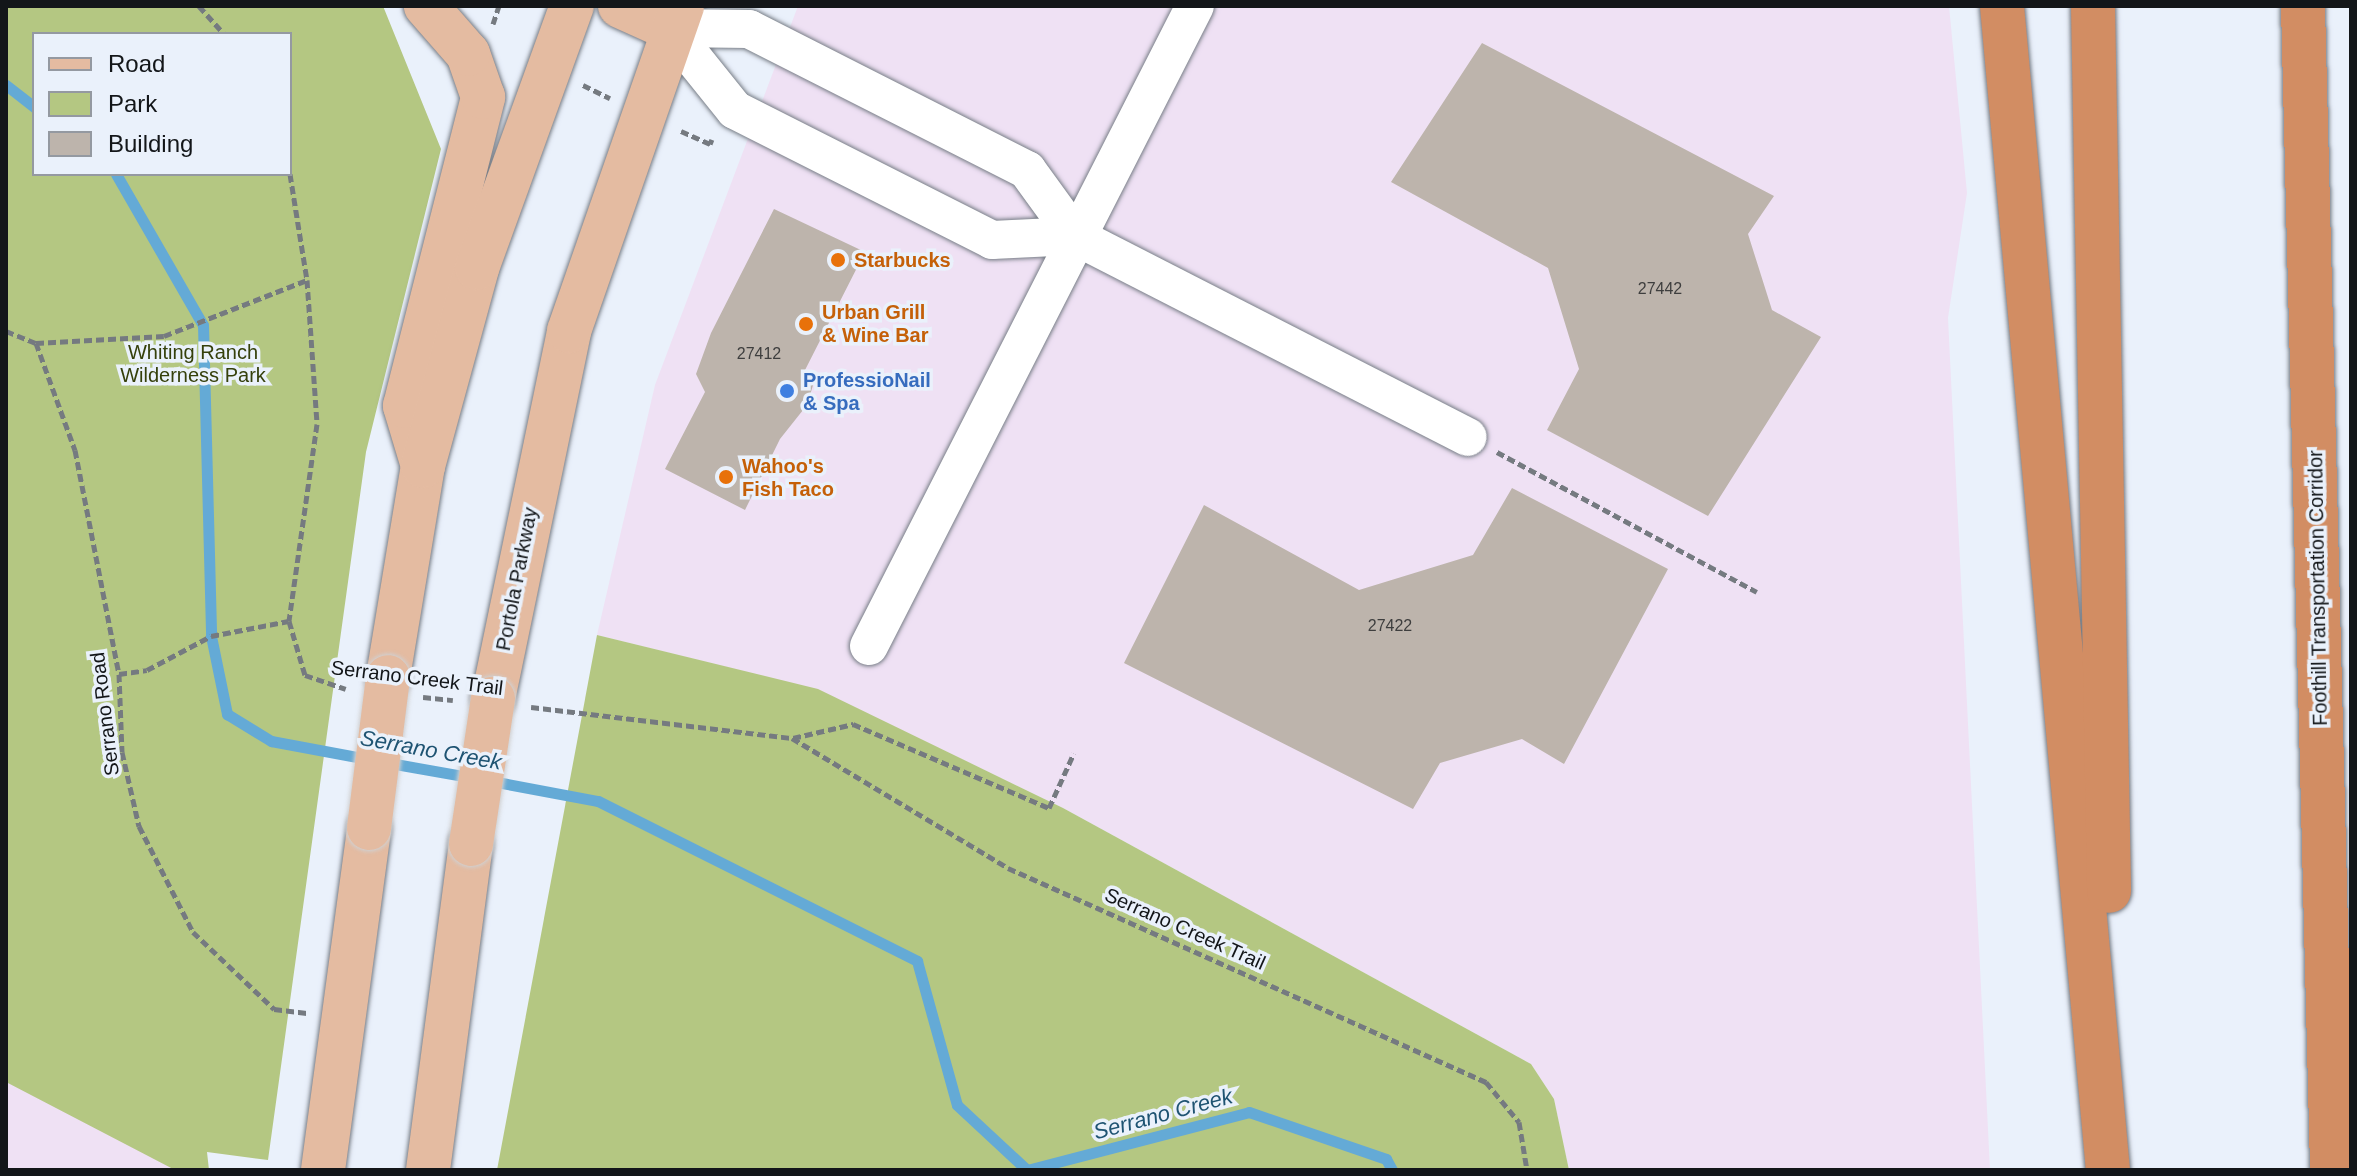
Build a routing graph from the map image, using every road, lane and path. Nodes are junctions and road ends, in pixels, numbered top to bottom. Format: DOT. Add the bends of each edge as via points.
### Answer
graph roads {
  1 [pos="199,6"];
  2 [pos="426,6"];
  3 [pos="572,6"];
  4 [pos="620,6"];
  5 [pos="1195,6"];
  6 [pos="2002,6"];
  7 [pos="2093,6"];
  8 [pos="2303,6"];
  9 [pos="676,17"];
  10 [pos="222,32"];
  11 [pos="290,176"];
  12 [pos="1075,236"];
  13 [pos="307,280"];
  14 [pos="6,331"];
  15 [pos="36,343"];
  16 [pos="1468,437"];
  17 [pos="423,466"];
  18 [pos="1757,592"];
  19 [pos="289,621"];
  20 [pos="869,646"];
  21 [pos="119,674"];
  22 [pos="386,688"];
  23 [pos="492,702"];
  24 [pos="792,738"];
  25 [pos="1074,753"];
  26 [pos="2351,802"];
  27 [pos="2327,920"];
  28 [pos="340,1017"];
  29 [pos="323,1170"];
  30 [pos="428,1170"];
  31 [pos="1527,1170"];
  32 [pos="2111,1170"];
  33 [pos="2332,1170"];
  1 -- 10 [label="path"];
  2 -- 17 [label="main road" via="468,54 483,97 405,406"];
  3 -- 17 [label="main road" via="477,268"];
  4 -- 9 [label="main road"];
  5 -- 12 [label="street"];
  6 -- 32 [label="highway"];
  7 -- 32 [label="highway"];
  8 -- 27 [label="highway, Foothill Transportation Corridor"];
  9 -- 12 [label="street" via="749,29 1027,170"];
  9 -- 12 [label="street" via="749,117 992,240"];
  9 -- 23 [label="main road, Portola Parkway" via="569,331"];
  11 -- 13 [label="path, Serrano Creek Trail"];
  12 -- 16 [label="street"];
  12 -- 20 [label="street"];
  13 -- 15 [label="path" via="164,336"];
  13 -- 19 [label="path, Serrano Creek Trail" via="317,424"];
  14 -- 15 [label="path"];
  15 -- 21 [label="path, Serrano Road" via="75,450"];
  16 -- 18 [label="path"];
  17 -- 22 [label="main road"];
  19 -- 21 [label="path" via="211,636 147,670"];
  19 -- 22 [label="path, Serrano Creek Trail" via="305,675"];
  21 -- 28 [label="path, Serrano Road" via="122,752 139,826 193,932 274,1009"];
  22 -- 23 [label="path, Serrano Creek Trail"];
  22 -- 28 [label="main road, bridge"];
  23 -- 24 [label="path, Serrano Creek Trail"];
  23 -- 30 [label="main road, Portola Parkway, bridge"];
  24 -- 25 [label="path, Serrano Creek Trail" via="853,724 1049,808"];
  24 -- 31 [label="path, Serrano Creek Trail" via="1008,868 1486,1082 1519,1122"];
  26 -- 27 [label="highway"];
  27 -- 33 [label="highway, Foothill Transportation Corridor"];
  28 -- 29 [label="main road"];
}
